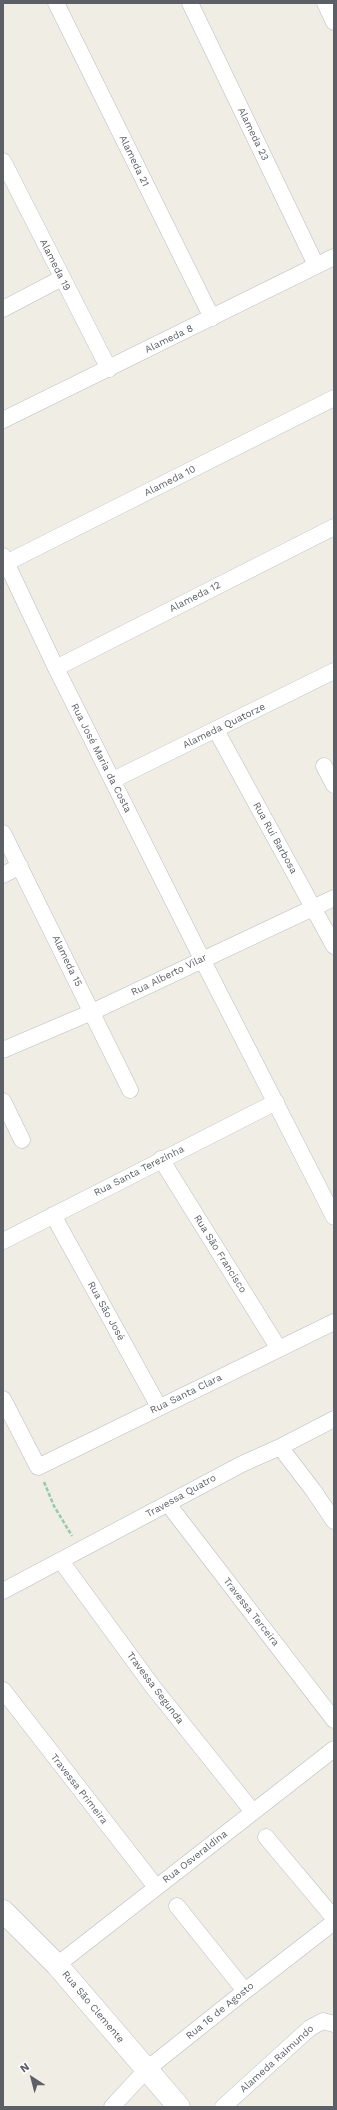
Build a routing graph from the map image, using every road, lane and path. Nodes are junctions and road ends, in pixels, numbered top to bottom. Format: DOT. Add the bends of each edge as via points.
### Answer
graph roads {
  1 [pos="56,3"];
  2 [pos="190,3"];
  3 [pos="325,3"];
  4 [pos="334,22"];
  5 [pos="3,161"];
  6 [pos="334,257"];
  7 [pos="316,265"];
  8 [pos="62,278"];
  9 [pos="3,309"];
  10 [pos="212,318"];
  11 [pos="109,369"];
  12 [pos="334,398"];
  13 [pos="3,420"];
  14 [pos="334,527"];
  15 [pos="5,560"];
  16 [pos="56,668"];
  17 [pos="334,671"];
  18 [pos="216,730"];
  19 [pos="324,766"];
  20 [pos="113,780"];
  21 [pos="334,785"];
  22 [pos="3,833"];
  23 [pos="20,866"];
  24 [pos="3,874"];
  25 [pos="334,898"];
  26 [pos="312,907"];
  27 [pos="334,946"];
  28 [pos="202,958"];
  29 [pos="92,1012"];
  30 [pos="3,1050"];
  31 [pos="130,1090"];
  32 [pos="3,1101"];
  33 [pos="276,1102"];
  34 [pos="22,1140"];
  35 [pos="161,1159"];
  36 [pos="53,1215"];
  37 [pos="334,1216"];
  38 [pos="3,1241"];
  39 [pos="334,1322"];
  40 [pos="279,1349"];
  41 [pos="3,1399"];
  42 [pos="159,1407"];
  43 [pos="334,1419"];
  44 [pos="280,1447"];
  45 [pos="38,1467"];
  46 [pos="168,1504"];
  47 [pos="334,1521"];
  48 [pos="80,1551"];
  49 [pos="61,1560"];
  50 [pos="3,1590"];
  51 [pos="3,1690"];
  52 [pos="334,1720"];
  53 [pos="334,1749"];
  54 [pos="253,1812"];
  55 [pos="266,1836"];
  56 [pos="156,1887"];
  57 [pos="177,1906"];
  58 [pos="3,1911"];
  59 [pos="334,1918"];
  60 [pos="334,1922"];
  61 [pos="57,1965"];
  62 [pos="245,1991"];
  63 [pos="334,2024"];
  64 [pos="146,2070"];
  65 [pos="112,2107"];
  66 [pos="179,2107"];
  67 [pos="223,2107"];
  1 -- 10 [label="street, Alameda 21"];
  2 -- 7 [label="street, Alameda 23"];
  3 -- 4 [label="street"];
  5 -- 8 [label="street, Alameda 19"];
  6 -- 7 [label="street, Alameda 8"];
  7 -- 10 [label="street, Alameda 8"];
  8 -- 9 [label="street"];
  8 -- 11 [label="street, Alameda 19"];
  10 -- 11 [label="street, Alameda 8"];
  11 -- 13 [label="street, Alameda 8"];
  12 -- 15 [label="street, Alameda 10"];
  14 -- 16 [label="street, Alameda 12"];
  15 -- 16 [label="street, Rua José Maria da Costa"];
  16 -- 20 [label="street, Rua José Maria da Costa"];
  17 -- 18 [label="street, Alameda Quatorze"];
  18 -- 20 [label="street, Alameda Quatorze"];
  18 -- 26 [label="street, Rua Rui Barbosa"];
  19 -- 21 [label="street"];
  20 -- 28 [label="street, Rua José Maria da Costa"];
  22 -- 23 [label="street, Alameda 15"];
  23 -- 24 [label="street"];
  23 -- 29 [label="street, Alameda 15"];
  25 -- 26 [label="street, Rua Alberto Vilar"];
  26 -- 27 [label="street, Rua Rui Barbosa"];
  26 -- 28 [label="street, Rua Alberto Vilar"];
  28 -- 29 [label="street, Rua Alberto Vilar"];
  28 -- 33 [label="street"];
  29 -- 30 [label="street, Rua Alberto Vilar"];
  29 -- 31 [label="street, Alameda 15"];
  32 -- 34 [label="street"];
  33 -- 35 [label="street, Rua Santa Terezinha"];
  33 -- 37 [label="street"];
  35 -- 36 [label="street, Rua Santa Terezinha"];
  35 -- 40 [label="street, Rua São Francisco"];
  36 -- 38 [label="street, Rua Santa Terezinha"];
  36 -- 42 [label="street, Rua São José"];
  39 -- 40 [label="street, Rua Santa Clara"];
  40 -- 42 [label="street, Rua Santa Clara"];
  41 -- 45 [label="street"];
  42 -- 45 [label="street, Rua Santa Clara"];
  43 -- 44 [label="street"];
  44 -- 46 [label="street, Travessa Quatro" via="242,1464"];
  44 -- 47 [label="street"];
  45 -- 48 [label="path" via="54,1506"];
  46 -- 48 [label="street, Travessa Quatro"];
  46 -- 52 [label="street, Travessa Terceira"];
  48 -- 49 [label="street, Travessa Quatro"];
  49 -- 50 [label="street, Travessa Quatro"];
  49 -- 54 [label="street, Travessa Segunda" via="153,1687"];
  51 -- 56 [label="street, Travessa Primeira"];
  53 -- 54 [label="street, Rua Osveraldina"];
  54 -- 56 [label="street, Rua Osveraldina"];
  55 -- 59 [label="street"];
  56 -- 61 [label="street, Rua Osveraldina"];
  57 -- 62 [label="street"];
  58 -- 61 [label="main road, Rua São Clemente"];
  60 -- 62 [label="street, Rua 16 de Agosto"];
  61 -- 64 [label="main road, Rua São Clemente"];
  62 -- 64 [label="street, Rua 16 de Agosto"];
  63 -- 67 [label="street, Alameda Raimundo" via="323,2021 310,2028"];
  64 -- 65 [label="street, Rua 16 de Agosto"];
  64 -- 66 [label="main road, Rua São Clemente"];
}
